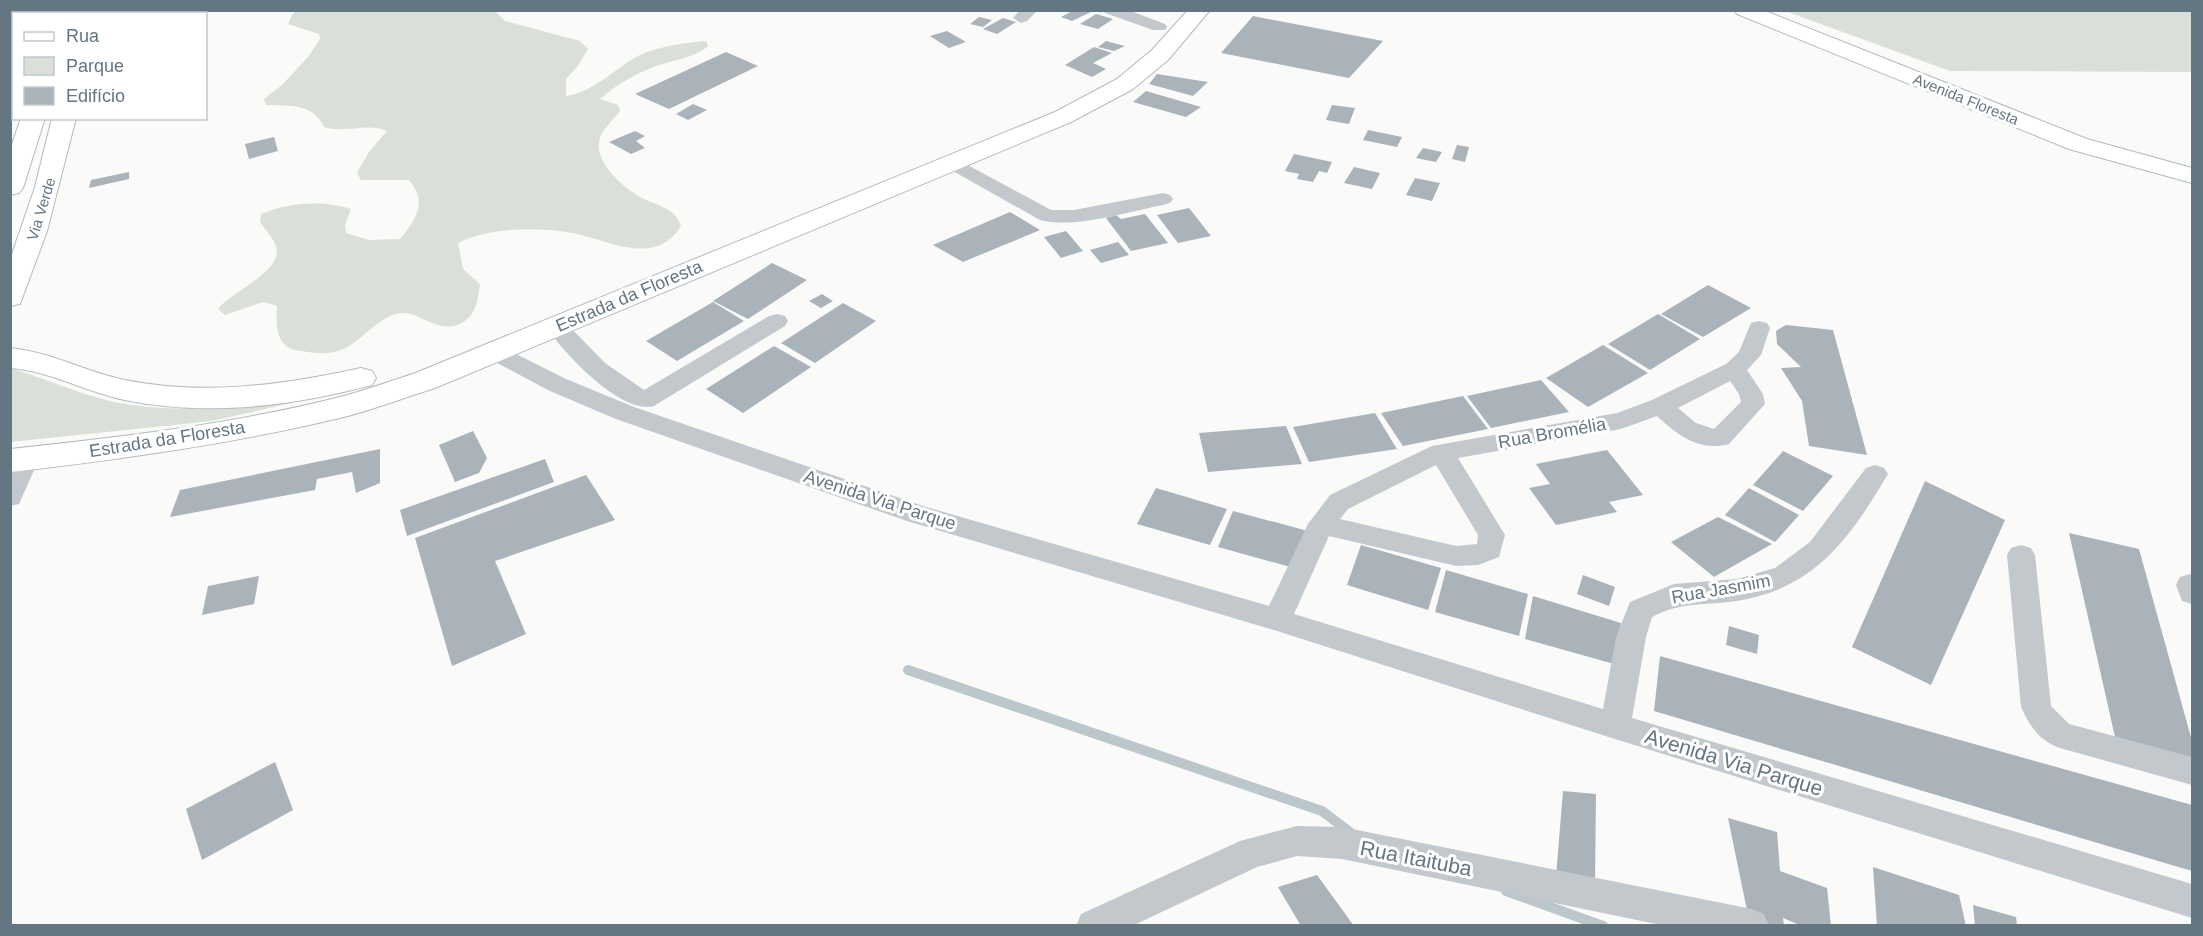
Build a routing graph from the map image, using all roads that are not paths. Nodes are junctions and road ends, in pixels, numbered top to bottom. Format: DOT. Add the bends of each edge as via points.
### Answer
graph roads {
  1 [pos="1111,10"];
  2 [pos="1200,10"];
  3 [pos="1744,10"];
  4 [pos="1778,10"];
  5 [pos="1166,19"];
  6 [pos="32,120"];
  7 [pos="64,120"];
  8 [pos="2193,157"];
  9 [pos="951,162"];
  10 [pos="2193,176"];
  11 [pos="10,188"];
  12 [pos="1163,199"];
  13 [pos="10,298"];
  14 [pos="777,321"];
  15 [pos="557,327"];
  16 [pos="1759,328"];
  17 [pos="494,352"];
  18 [pos="10,358"];
  19 [pos="1734,369"];
  20 [pos="635,406"];
  21 [pos="1661,406"];
  22 [pos="1441,452"];
  23 [pos="18,460"];
  24 [pos="1875,474"];
  25 [pos="10,497"];
  26 [pos="1321,524"];
  27 [pos="2021,555"];
  28 [pos="1277,620"];
  29 [pos="1615,726"];
  30 [pos="2193,771"];
  31 [pos="2193,901"];
  32 [pos="1750,925"];
  33 [pos="1093,926"];
  1 -- 5 [label="street"];
  2 -- 9 [label="main road, Estrada da Floresta" via="1160,55 1125,84 1063,117"];
  3 -- 10 [label="main road, Avenida Floresta" via="2078,144"];
  4 -- 8 [label="main road, Avenida Floresta" via="2018,104"];
  5 -- 18 [label="main road, Estrada da Floresta" via="1109,74 1062,97 545,314 397,370 323,388 261,397 185,398 124,390"];
  6 -- 11 [label="main road, Via Verde"];
  7 -- 13 [label="main road, Via Verde" via="38,222"];
  9 -- 12 [label="street" via="1047,216 1074,216"];
  9 -- 15 [label="main road, Estrada da Floresta"];
  14 -- 20 [label="street"];
  15 -- 17 [label="main road, Estrada da Floresta"];
  15 -- 20 [label="street"];
  16 -- 19 [label="street" via="1749,355"];
  17 -- 20 [label="street, Avenida Via Parque" via="558,385"];
  17 -- 23 [label="main road, Estrada da Floresta" via="424,381 266,424"];
  19 -- 21 [label="street, Rua Bromélia"];
  19 -- 21 [label="street" via="1751,394 1753,404 1720,438 1692,434"];
  20 -- 28 [label="street, Avenida Via Parque" via="916,514"];
  21 -- 22 [label="street, Rua Bromélia" via="1621,421"];
  22 -- 26 [label="street" via="1339,502"];
  22 -- 26 [label="street" via="1492,534 1489,550 1456,556"];
  23 -- 25 [label="street"];
  24 -- 29 [label="street, Rua Jasmim" via="1817,554 1796,572 1738,590 1665,597 1640,610 1631,637"];
  26 -- 28 [label="street"];
  27 -- 30 [label="street" via="2036,707 2043,720 2060,735"];
  28 -- 29 [label="street, Avenida Via Parque"];
  29 -- 31 [label="street, Avenida Via Parque"];
  32 -- 33 [label="street, Rua Itaituba" via="1342,843 1297,841 1252,852"];
}
